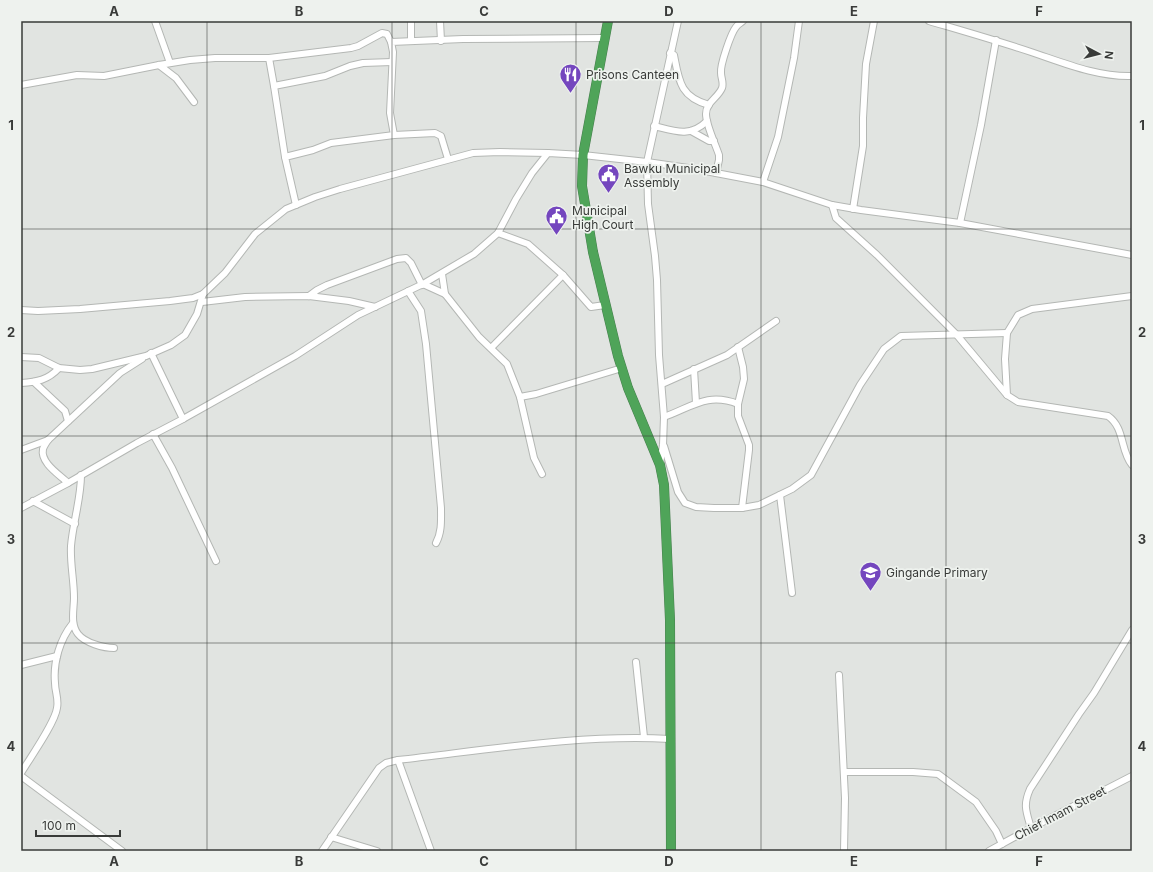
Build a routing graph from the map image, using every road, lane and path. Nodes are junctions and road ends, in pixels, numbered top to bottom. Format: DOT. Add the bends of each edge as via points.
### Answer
graph roads {
  1 [pos="155,21"];
  2 [pos="411,21"];
  3 [pos="440,21"];
  4 [pos="608,21"];
  5 [pos="678,21"];
  6 [pos="743,21"];
  7 [pos="799,21"];
  8 [pos="874,21"];
  9 [pos="929,21"];
  10 [pos="604,38"];
  11 [pos="442,40"];
  12 [pos="996,40"];
  13 [pos="411,41"];
  14 [pos="391,42"];
  15 [pos="670,53"];
  16 [pos="269,58"];
  17 [pos="392,62"];
  18 [pos="170,63"];
  19 [pos="159,65"];
  20 [pos="1132,76"];
  21 [pos="21,85"];
  22 [pos="274,86"];
  23 [pos="194,102"];
  24 [pos="709,105"];
  25 [pos="707,121"];
  26 [pos="654,126"];
  27 [pos="691,131"];
  28 [pos="394,135"];
  29 [pos="714,141"];
  30 [pos="548,153"];
  31 [pos="583,155"];
  32 [pos="285,157"];
  33 [pos="448,159"];
  34 [pos="647,162"];
  35 [pos="716,173"];
  36 [pos="763,182"];
  37 [pos="296,205"];
  38 [pos="832,205"];
  39 [pos="853,209"];
  40 [pos="960,223"];
  41 [pos="498,233"];
  42 [pos="1132,255"];
  43 [pos="442,274"];
  44 [pos="563,275"];
  45 [pos="423,285"];
  46 [pos="408,291"];
  47 [pos="203,294"];
  48 [pos="445,294"];
  49 [pos="309,296"];
  50 [pos="1132,296"];
  51 [pos="202,302"];
  52 [pos="605,305"];
  53 [pos="375,307"];
  54 [pos="21,310"];
  55 [pos="776,321"];
  56 [pos="1007,332"];
  57 [pos="956,334"];
  58 [pos="738,347"];
  59 [pos="491,348"];
  60 [pos="148,355"];
  61 [pos="21,357"];
  62 [pos="59,368"];
  63 [pos="622,368"];
  64 [pos="694,369"];
  65 [pos="34,382"];
  66 [pos="21,383"];
  67 [pos="662,384"];
  68 [pos="1007,396"];
  69 [pos="520,397"];
  70 [pos="696,403"];
  71 [pos="738,404"];
  72 [pos="664,417"];
  73 [pos="183,419"];
  74 [pos="68,421"];
  75 [pos="153,434"];
  76 [pos="48,440"];
  77 [pos="663,445"];
  78 [pos="21,450"];
  79 [pos="1132,465"];
  80 [pos="660,466"];
  81 [pos="542,474"];
  82 [pos="81,475"];
  83 [pos="68,483"];
  84 [pos="780,495"];
  85 [pos="33,501"];
  86 [pos="21,508"];
  87 [pos="742,508"];
  88 [pos="75,524"];
  89 [pos="436,543"];
  90 [pos="216,562"];
  91 [pos="792,593"];
  92 [pos="73,623"];
  93 [pos="1132,630"];
  94 [pos="114,648"];
  95 [pos="57,656"];
  96 [pos="636,662"];
  97 [pos="21,665"];
  98 [pos="839,675"];
  99 [pos="644,737"];
  100 [pos="670,739"];
  101 [pos="398,760"];
  102 [pos="844,772"];
  103 [pos="21,774"];
  104 [pos="1132,776"];
  105 [pos="1031,828"];
  106 [pos="331,837"];
  107 [pos="1002,844"];
  108 [pos="122,851"];
  109 [pos="322,851"];
  110 [pos="377,851"];
  111 [pos="431,851"];
  112 [pos="671,851"];
  113 [pos="844,851"];
  114 [pos="989,851"];
  1 -- 18 [label="street"];
  2 -- 13 [label="street"];
  3 -- 11 [label="street"];
  4 -- 10 [label="highway"];
  5 -- 15 [label="street"];
  6 -- 24 [label="street" via="736,26 724,58 722,88"];
  7 -- 36 [label="street" via="778,137"];
  8 -- 39 [label="street" via="866,64 863,146"];
  9 -- 12 [label="street"];
  10 -- 11 [label="street"];
  10 -- 31 [label="highway"];
  11 -- 13 [label="street"];
  12 -- 20 [label="street" via="1094,72"];
  12 -- 40 [label="street"];
  13 -- 14 [label="street"];
  14 -- 16 [label="street" via="387,34 382,33 351,48"];
  14 -- 17 [label="street"];
  15 -- 24 [label="street" via="674,55 684,90 694,99"];
  15 -- 26 [label="street"];
  16 -- 18 [label="street" via="215,58"];
  16 -- 22 [label="street"];
  17 -- 22 [label="street" via="363,63 325,76"];
  17 -- 28 [label="street" via="390,113"];
  18 -- 19 [label="street"];
  19 -- 21 [label="street" via="104,76 77,75"];
  19 -- 23 [label="street" via="176,78"];
  22 -- 32 [label="street"];
  24 -- 25 [label="street" via="706,112"];
  25 -- 27 [label="street"];
  25 -- 29 [label="street"];
  26 -- 27 [label="street"];
  26 -- 34 [label="street"];
  27 -- 29 [label="street"];
  28 -- 32 [label="street" via="331,143"];
  28 -- 33 [label="street" via="438,134"];
  29 -- 35 [label="street" via="719,160"];
  30 -- 31 [label="street"];
  30 -- 33 [label="street" via="473,153"];
  30 -- 41 [label="street" via="516,199"];
  31 -- 34 [label="street"];
  31 -- 52 [label="highway" via="582,186"];
  32 -- 37 [label="street"];
  33 -- 37 [label="street" via="340,189"];
  34 -- 35 [label="street"];
  34 -- 67 [label="street" via="648,204 657,280"];
  35 -- 36 [label="street"];
  36 -- 38 [label="street"];
  37 -- 47 [label="street" via="286,209 255,234 225,273"];
  38 -- 39 [label="street"];
  38 -- 57 [label="street" via="836,218 877,254"];
  39 -- 40 [label="street"];
  40 -- 42 [label="street"];
  41 -- 43 [label="street" via="474,254"];
  41 -- 44 [label="street" via="528,244"];
  43 -- 45 [label="street"];
  43 -- 48 [label="street"];
  44 -- 52 [label="street" via="591,307"];
  44 -- 59 [label="street"];
  45 -- 46 [label="street"];
  45 -- 48 [label="street"];
  45 -- 49 [label="street" via="411,262 406,258 327,285"];
  46 -- 53 [label="street"];
  46 -- 89 [label="street" via="421,311 426,344 441,508 441,528"];
  47 -- 51 [label="street"];
  47 -- 54 [label="street" via="170,301 80,309"];
  48 -- 59 [label="street" via="479,337"];
  49 -- 51 [label="street" via="245,297"];
  49 -- 53 [label="street"];
  50 -- 56 [label="street" via="1032,309 1018,315"];
  51 -- 60 [label="street" via="185,335 171,345"];
  52 -- 63 [label="highway"];
  53 -- 73 [label="street" via="358,315 295,356"];
  55 -- 58 [label="street"];
  56 -- 57 [label="street"];
  56 -- 68 [label="street"];
  57 -- 68 [label="street"];
  57 -- 84 [label="street" via="901,336 884,349 860,385 811,475"];
  58 -- 64 [label="street" via="718,360"];
  58 -- 71 [label="street" via="744,367 744,379"];
  59 -- 69 [label="street" via="507,364"];
  60 -- 62 [label="street" via="92,369"];
  60 -- 73 [label="street"];
  60 -- 74 [label="street" via="120,373"];
  61 -- 62 [label="street" via="39,358"];
  62 -- 65 [label="street" via="53,375"];
  63 -- 69 [label="street"];
  63 -- 80 [label="highway"];
  64 -- 67 [label="street"];
  64 -- 70 [label="street"];
  65 -- 66 [label="street"];
  65 -- 74 [label="street" via="65,411"];
  67 -- 72 [label="street"];
  68 -- 79 [label="street" via="1018,402 1108,416 1120,431"];
  69 -- 81 [label="street" via="534,458"];
  70 -- 71 [label="street" via="721,399"];
  70 -- 72 [label="street"];
  71 -- 87 [label="street" via="738,416 749,446"];
  72 -- 77 [label="street"];
  73 -- 75 [label="street"];
  74 -- 76 [label="street"];
  75 -- 82 [label="street"];
  75 -- 90 [label="street" via="172,468"];
  76 -- 78 [label="street"];
  76 -- 83 [label="street" via="43,450 44,458"];
  77 -- 80 [label="street"];
  77 -- 87 [label="street" via="678,492 685,502 696,507"];
  80 -- 100 [label="highway" via="664,485 668,560"];
  82 -- 83 [label="street"];
  82 -- 88 [label="street"];
  83 -- 85 [label="street"];
  84 -- 87 [label="street" via="759,505"];
  84 -- 91 [label="street"];
  85 -- 86 [label="street"];
  85 -- 88 [label="street"];
  88 -- 92 [label="street" via="71,545"];
  92 -- 94 [label="street" via="78,634 84,639 106,648"];
  92 -- 95 [label="street" via="65,633"];
  93 -- 105 [label="street" via="1094,693 1030,789 1025,808"];
  95 -- 97 [label="street"];
  95 -- 103 [label="street" via="54,671 57,708 52,722"];
  96 -- 99 [label="street"];
  98 -- 102 [label="street"];
  99 -- 100 [label="street"];
  99 -- 101 [label="street" via="562,741"];
  100 -- 112 [label="highway"];
  101 -- 106 [label="street" via="379,768"];
  101 -- 111 [label="street"];
  102 -- 107 [label="street" via="938,774 976,802"];
  102 -- 113 [label="street"];
  103 -- 108 [label="street"];
  104 -- 105 [label="street, Chief Imam Street"];
  105 -- 107 [label="street, Chief Imam Street"];
  106 -- 109 [label="street"];
  106 -- 110 [label="street"];
  107 -- 114 [label="street, Chief Imam Street"];
}
